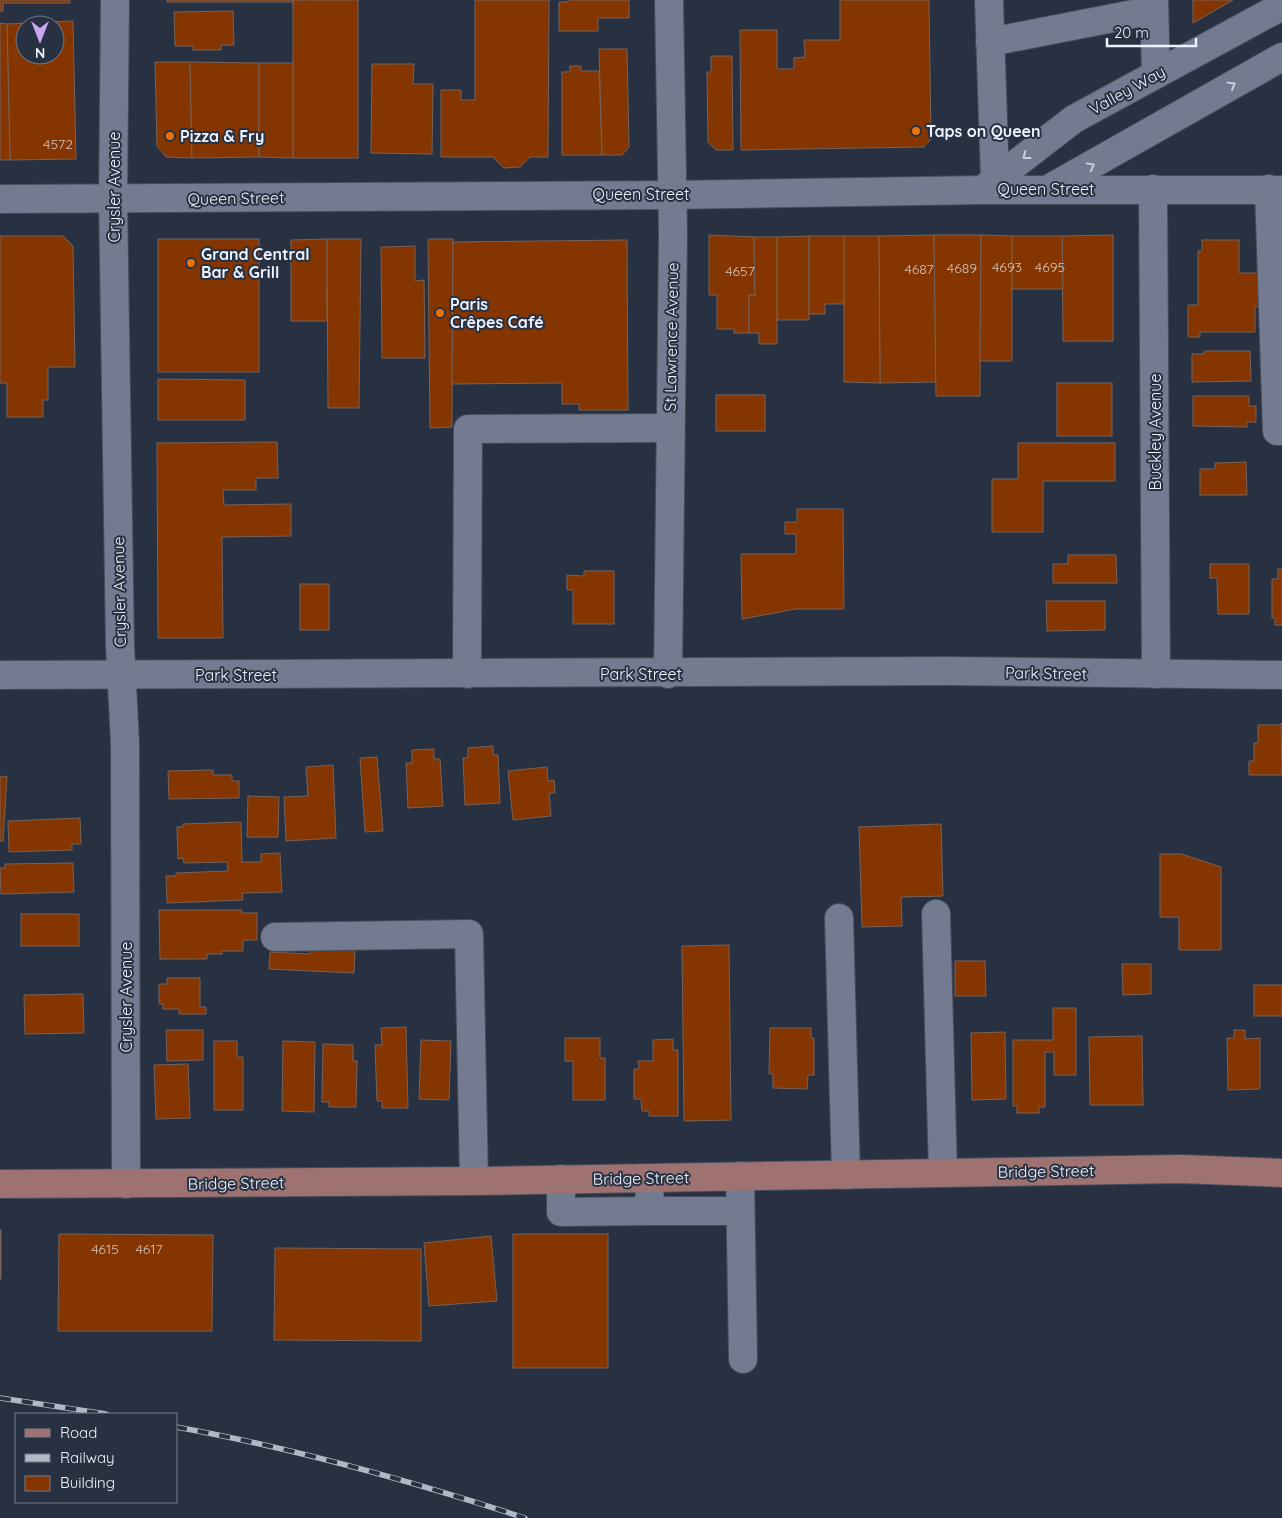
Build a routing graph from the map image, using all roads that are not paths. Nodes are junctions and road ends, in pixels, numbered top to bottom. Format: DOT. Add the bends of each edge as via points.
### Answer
graph roads {
  1 [pos="115,0"];
  2 [pos="669,0"];
  3 [pos="990,0"];
  4 [pos="1154,5"];
  5 [pos="1282,6"];
  6 [pos="990,42"];
  7 [pos="1282,57"];
  8 [pos="1156,74"];
  9 [pos="989,185"];
  10 [pos="1048,189"];
  11 [pos="1153,189"];
  12 [pos="1276,189"];
  13 [pos="671,195"];
  14 [pos="0,199"];
  15 [pos="113,199"];
  16 [pos="670,428"];
  17 [pos="1282,431"];
  18 [pos="0,674"];
  19 [pos="467,674"];
  20 [pos="668,674"];
  21 [pos="1156,674"];
  22 [pos="121,675"];
  23 [pos="1282,675"];
  24 [pos="936,914"];
  25 [pos="839,918"];
  26 [pos="275,937"];
  27 [pos="943,1172"];
  28 [pos="1282,1173"];
  29 [pos="846,1174"];
  30 [pos="740,1176"];
  31 [pos="650,1178"];
  32 [pos="560,1179"];
  33 [pos="474,1181"];
  34 [pos="0,1184"];
  35 [pos="126,1184"];
  36 [pos="649,1211"];
  37 [pos="740,1211"];
  38 [pos="743,1360"];
  1 -- 15 [label="street, Crysler Avenue"];
  2 -- 13 [label="street, St Lawrence Avenue"];
  3 -- 6 [label="street"];
  4 -- 6 [label="street"];
  4 -- 8 [label="street"];
  5 -- 8 [label="street, Valley Way"];
  6 -- 9 [label="street"];
  10 -- 7 [label="street, one-way"];
  8 -- 9 [label="street, Valley Way, one-way" via="1074,119"];
  9 -- 10 [label="street, Queen Street"];
  9 -- 13 [label="street, Queen Street"];
  10 -- 11 [label="street, Queen Street"];
  11 -- 12 [label="street, Queen Street"];
  11 -- 21 [label="street, Buckley Avenue"];
  12 -- 17 [label="street" via="1277,431"];
  13 -- 15 [label="street, Queen Street"];
  13 -- 16 [label="street, St Lawrence Avenue"];
  14 -- 15 [label="street, Queen Street"];
  15 -- 22 [label="street, Crysler Avenue"];
  16 -- 19 [label="street" via="468,429"];
  16 -- 20 [label="street, St Lawrence Avenue"];
  18 -- 22 [label="street, Park Street"];
  19 -- 20 [label="street, Park Street"];
  19 -- 22 [label="street, Park Street"];
  20 -- 21 [label="street, Park Street" via="947,671"];
  21 -- 23 [label="street, Park Street"];
  22 -- 35 [label="street, Crysler Avenue"];
  24 -- 27 [label="street"];
  25 -- 29 [label="street"];
  26 -- 33 [label="street" via="469,934"];
  27 -- 28 [label="main road, Bridge Street" via="1181,1169"];
  27 -- 29 [label="main road, Bridge Street"];
  29 -- 30 [label="main road, Bridge Street"];
  30 -- 31 [label="main road, Bridge Street"];
  30 -- 37 [label="street"];
  31 -- 32 [label="main road, Bridge Street"];
  31 -- 36 [label="street"];
  32 -- 33 [label="main road, Bridge Street"];
  32 -- 36 [label="street" via="561,1212"];
  33 -- 35 [label="main road, Bridge Street"];
  34 -- 35 [label="main road, Bridge Street"];
  36 -- 37 [label="street"];
  37 -- 38 [label="street"];
}
